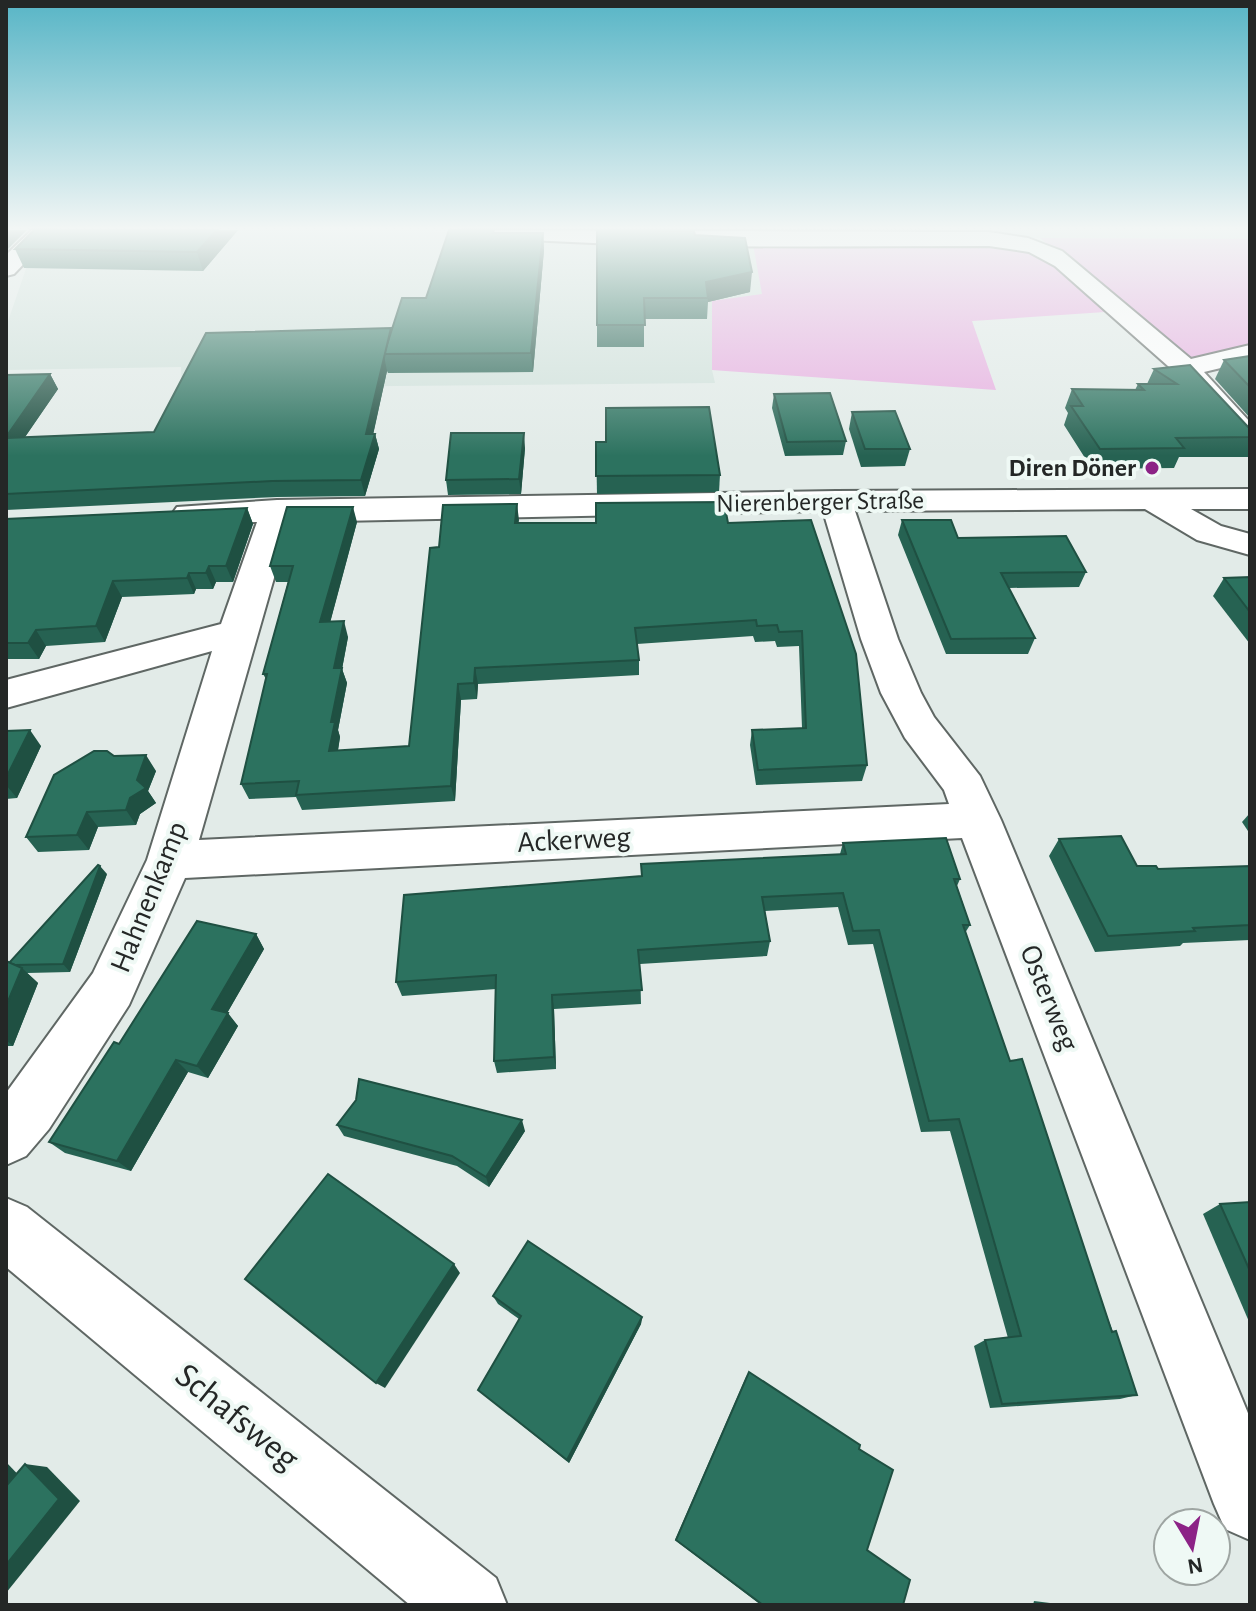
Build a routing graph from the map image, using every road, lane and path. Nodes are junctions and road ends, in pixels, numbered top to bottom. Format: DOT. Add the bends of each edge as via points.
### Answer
graph roads {
  1 [pos="1114,305"];
  2 [pos="1250,353"];
  3 [pos="1186,368"];
  4 [pos="1250,440"];
  5 [pos="1151,499"];
  6 [pos="1250,499"];
  7 [pos="836,501"];
  8 [pos="277,510"];
  9 [pos="166,515"];
  10 [pos="1250,545"];
  11 [pos="237,632"];
  12 [pos="6,694"];
  13 [pos="979,820"];
  14 [pos="170,860"];
  15 [pos="6,1136"];
  16 [pos="6,1228"];
  17 [pos="1250,1504"];
  18 [pos="469,1605"];
  1 -- 3 [label="street"];
  2 -- 3 [label="street"];
  3 -- 4 [label="street"];
  5 -- 6 [label="street, Nierenberger Straße"];
  5 -- 7 [label="street, Nierenberger Straße"];
  5 -- 10 [label="street" via="1209,533"];
  7 -- 8 [label="street, Nierenberger Straße"];
  7 -- 13 [label="street, Osterweg" via="890,666 915,720 953,767"];
  8 -- 9 [label="street, Nierenberger Straße"];
  8 -- 11 [label="street, Hahnenkamp"];
  11 -- 12 [label="street"];
  11 -- 14 [label="street, Hahnenkamp"];
  13 -- 14 [label="street, Ackerweg"];
  13 -- 17 [label="street, Osterweg"];
  14 -- 15 [label="street, Hahnenkamp" via="111,989"];
  16 -- 18 [label="street, Schafsweg"];
}
